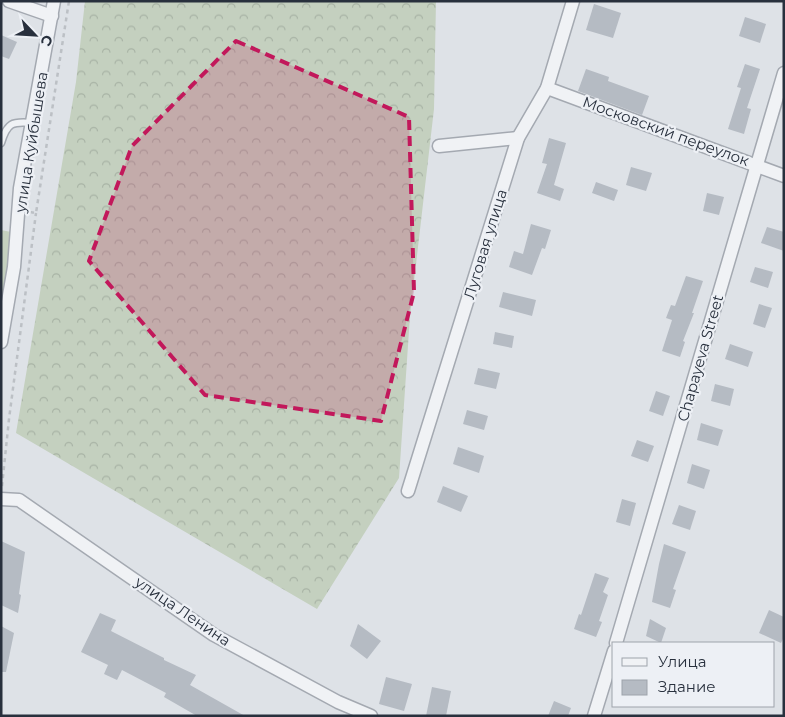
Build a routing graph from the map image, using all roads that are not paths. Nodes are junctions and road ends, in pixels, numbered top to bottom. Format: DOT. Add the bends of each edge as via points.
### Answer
graph roads {
  1 [pos="9,1"];
  2 [pos="54,1"];
  3 [pos="573,1"];
  4 [pos="52,16"];
  5 [pos="784,73"];
  6 [pos="547,88"];
  7 [pos="32,123"];
  8 [pos="518,138"];
  9 [pos="1,143"];
  10 [pos="439,146"];
  11 [pos="757,165"];
  12 [pos="784,176"];
  13 [pos="1,342"];
  14 [pos="408,491"];
  15 [pos="2,493"];
  16 [pos="616,642"];
  17 [pos="612,658"];
  18 [pos="371,716"];
  19 [pos="594,716"];
  1 -- 4 [label="street"];
  2 -- 4 [label="street, улица Куйбышева"];
  3 -- 6 [label="street, Луговая улица"];
  4 -- 7 [label="street, улица Куйбышева"];
  5 -- 11 [label="street, Chapayeva Street"];
  6 -- 8 [label="street, Луговая улица"];
  6 -- 11 [label="street, Московский переулок"];
  7 -- 9 [label="lane" via="13,123 6,129"];
  7 -- 13 [label="street, улица Куйбышева" via="20,188 14,267"];
  8 -- 10 [label="street"];
  8 -- 14 [label="street, Луговая улица"];
  11 -- 12 [label="street, Московский переулок"];
  11 -- 16 [label="street, Chapayeva Street"];
  15 -- 18 [label="street, улица Ленина" via="19,500 214,635 338,702"];
  17 -- 19 [label="street"];
}
